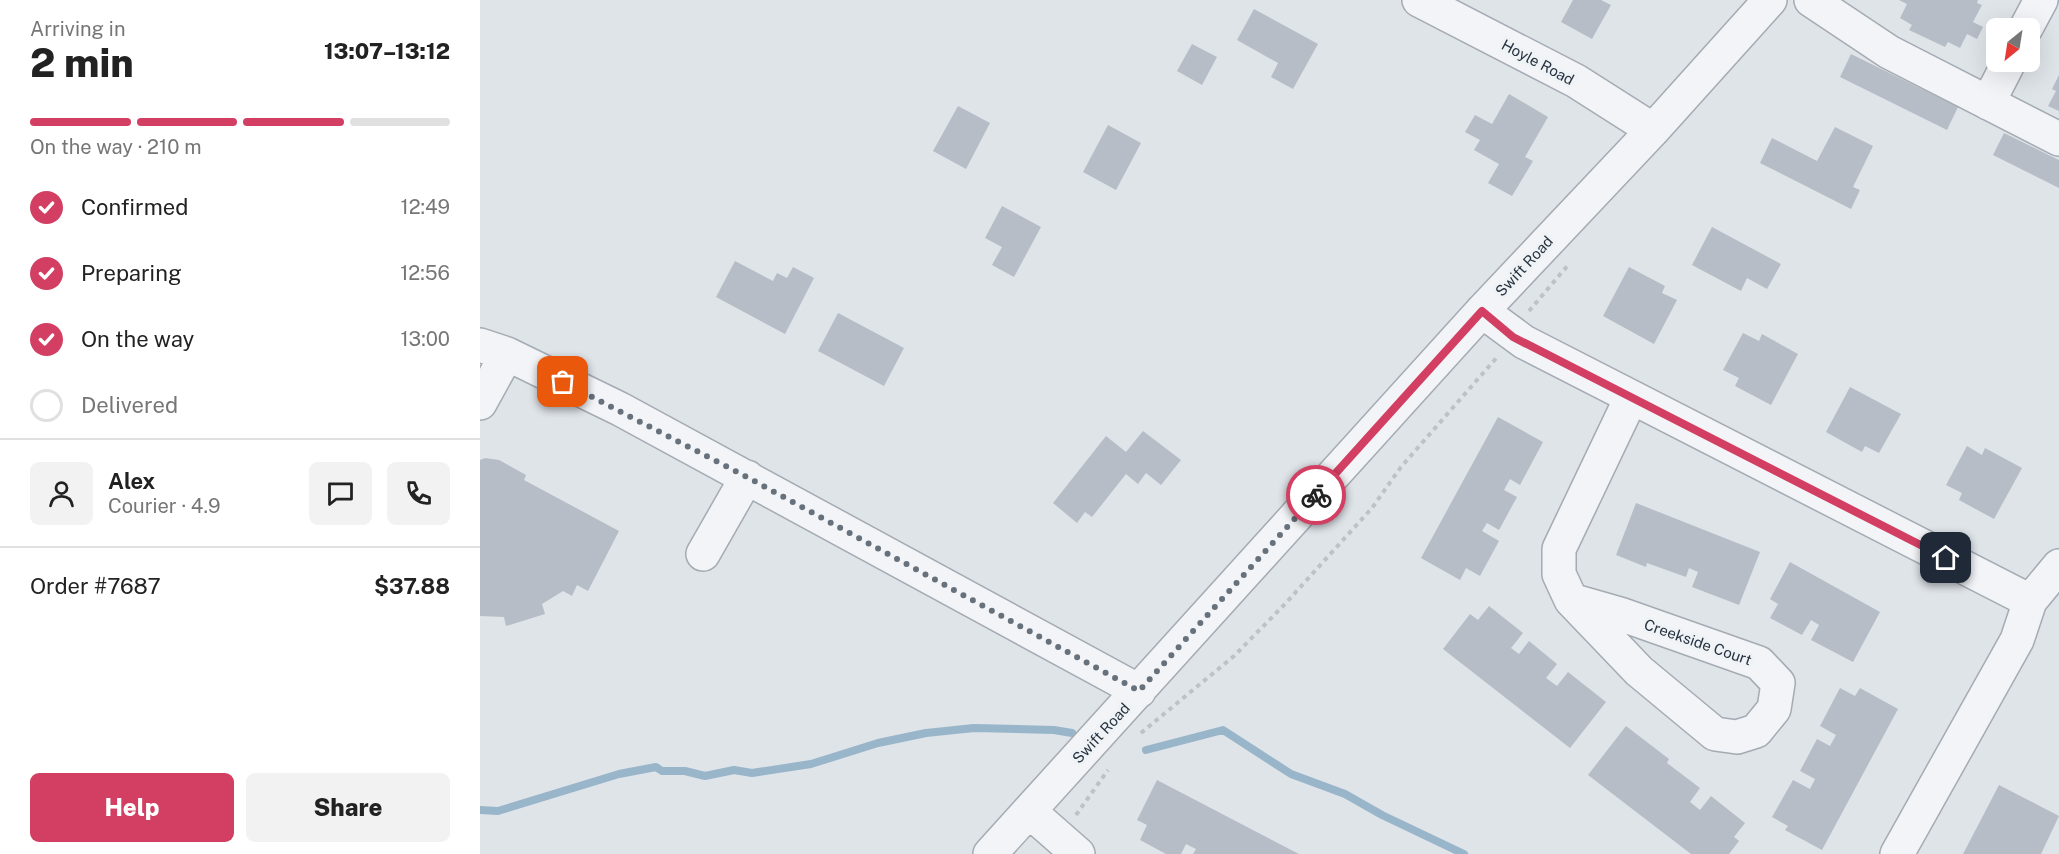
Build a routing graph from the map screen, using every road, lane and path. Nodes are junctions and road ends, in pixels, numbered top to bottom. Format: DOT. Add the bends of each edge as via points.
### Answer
graph roads {
  1 [pos="1419,0"];
  2 [pos="1770,0"];
  3 [pos="1811,0"];
  4 [pos="2041,0"];
  5 [pos="2031,18"];
  6 [pos="2004,72"];
  7 [pos="1988,103"];
  8 [pos="1653,130"];
  9 [pos="2059,139"];
  10 [pos="1482,311"];
  11 [pos="1505,349"];
  12 [pos="494,350"];
  13 [pos="1631,398"];
  14 [pos="480,404"];
  15 [pos="747,477"];
  16 [pos="703,554"];
  17 [pos="2059,566"];
  18 [pos="1570,600"];
  19 [pos="2030,601"];
  20 [pos="1139,691"];
  21 [pos="1136,737"];
  22 [pos="1109,769"];
  23 [pos="1029,811"];
  24 [pos="1070,822"];
  25 [pos="990,854"];
  26 [pos="1078,854"];
  27 [pos="1897,854"];
  1 -- 8 [label="street, Hoyle Road" via="1576,81"];
  2 -- 8 [label="street, Swift Road"];
  3 -- 7 [label="street" via="1889,52"];
  4 -- 5 [label="street"];
  6 -- 7 [label="street"];
  7 -- 9 [label="street"];
  8 -- 10 [label="street, Swift Road"];
  10 -- 13 [label="street" via="1513,337"];
  10 -- 20 [label="street, Swift Road"];
  11 -- 21 [label="path" via="1401,467 1372,508 1285,604 1234,656"];
  12 -- 14 [label="street"];
  12 -- 15 [label="street" via="620,409"];
  13 -- 18 [label="street, Creekside Court" via="1558,549 1559,574"];
  13 -- 19 [label="street"];
  15 -- 16 [label="street"];
  15 -- 20 [label="street"];
  17 -- 19 [label="street"];
  18 -- 18 [label="street, Creekside Court" via="1639,670 1715,734 1737,737 1756,731 1774,709 1778,683 1759,663"];
  19 -- 27 [label="street" via="2017,640"];
  20 -- 23 [label="street, Swift Road"];
  22 -- 24 [label="path"];
  23 -- 25 [label="street, Swift Road"];
  23 -- 26 [label="street"];
}
